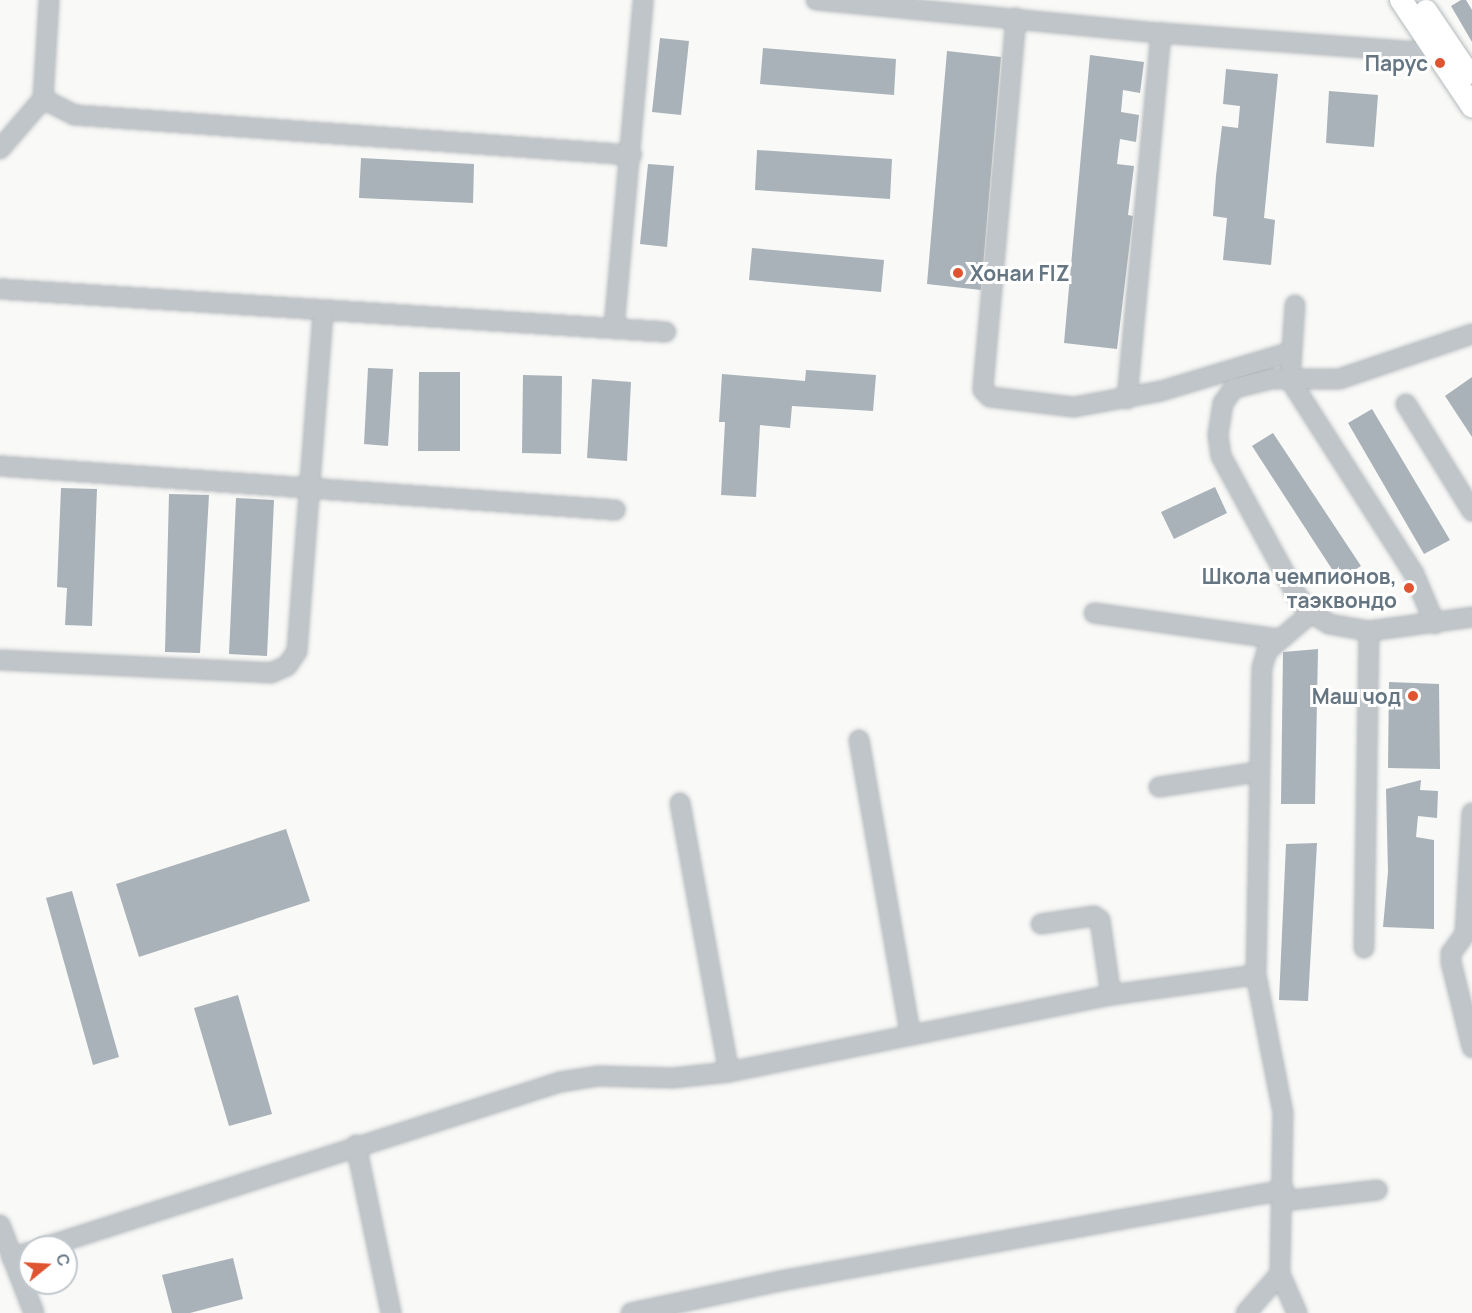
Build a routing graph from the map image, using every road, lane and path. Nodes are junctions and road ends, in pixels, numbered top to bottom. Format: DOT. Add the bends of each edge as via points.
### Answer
graph roads {
  1 [pos="49,0"];
  2 [pos="643,0"];
  3 [pos="816,0"];
  4 [pos="1401,0"];
  5 [pos="1419,0"];
  6 [pos="1016,18"];
  7 [pos="1161,33"];
  8 [pos="1443,50"];
  9 [pos="1472,80"];
  10 [pos="43,99"];
  11 [pos="1472,106"];
  12 [pos="0,149"];
  13 [pos="632,155"];
  14 [pos="0,289"];
  15 [pos="1295,305"];
  16 [pos="323,310"];
  17 [pos="614,328"];
  18 [pos="666,332"];
  19 [pos="1472,334"];
  20 [pos="1291,352"];
  21 [pos="1290,380"];
  22 [pos="1127,399"];
  23 [pos="1406,404"];
  24 [pos="0,466"];
  25 [pos="310,488"];
  26 [pos="615,510"];
  27 [pos="1472,511"];
  28 [pos="1094,613"];
  29 [pos="1311,613"];
  30 [pos="1472,617"];
  31 [pos="1435,624"];
  32 [pos="1369,631"];
  33 [pos="1278,639"];
  34 [pos="0,660"];
  35 [pos="859,740"];
  36 [pos="1258,772"];
  37 [pos="1159,787"];
  38 [pos="680,803"];
  39 [pos="1472,813"];
  40 [pos="1041,924"];
  41 [pos="1469,934"];
  42 [pos="1364,948"];
  43 [pos="1256,975"];
  44 [pos="1111,995"];
  45 [pos="910,1034"];
  46 [pos="1472,1047"];
  47 [pos="729,1072"];
  48 [pos="356,1145"];
  49 [pos="1377,1190"];
  50 [pos="1284,1195"];
  51 [pos="0,1225"];
  52 [pos="78,1236"];
  53 [pos="18,1256"];
  54 [pos="12,1258"];
  55 [pos="1280,1274"];
  56 [pos="34,1313"];
  57 [pos="391,1313"];
  58 [pos="631,1313"];
  59 [pos="1246,1313"];
  60 [pos="1297,1313"];
  1 -- 10 [label="street"];
  2 -- 13 [label="street"];
  3 -- 6 [label="street"];
  4 -- 8 [label="main road"];
  5 -- 8 [label="main road"];
  6 -- 7 [label="street"];
  6 -- 22 [label="street" via="982,390 1000,399 1074,407"];
  7 -- 8 [label="street"];
  7 -- 22 [label="street"];
  8 -- 9 [label="main road"];
  8 -- 11 [label="main road"];
  10 -- 12 [label="street"];
  10 -- 13 [label="street" via="75,115"];
  13 -- 17 [label="street"];
  14 -- 16 [label="street"];
  15 -- 20 [label="street"];
  16 -- 17 [label="street"];
  16 -- 25 [label="street"];
  17 -- 18 [label="street"];
  19 -- 21 [label="street" via="1339,379"];
  20 -- 21 [label="street"];
  20 -- 22 [label="street"];
  21 -- 29 [label="street" via="1260,381 1234,388 1223,403 1218,435 1221,456 1296,594"];
  21 -- 31 [label="street" via="1414,574"];
  23 -- 27 [label="street"];
  24 -- 25 [label="street"];
  25 -- 26 [label="street"];
  25 -- 34 [label="street" via="297,651 287,666 271,673"];
  28 -- 33 [label="street"];
  29 -- 32 [label="street" via="1329,624"];
  29 -- 33 [label="street"];
  30 -- 31 [label="street"];
  31 -- 32 [label="street"];
  32 -- 42 [label="street"];
  33 -- 36 [label="street" via="1267,651 1262,668"];
  35 -- 45 [label="street"];
  36 -- 37 [label="street"];
  36 -- 43 [label="street"];
  38 -- 47 [label="street"];
  39 -- 41 [label="street"];
  40 -- 44 [label="street" via="1094,916 1100,920"];
  41 -- 46 [label="street" via="1451,953 1451,962"];
  43 -- 44 [label="street"];
  43 -- 50 [label="street" via="1283,1113"];
  44 -- 45 [label="street"];
  45 -- 47 [label="street"];
  47 -- 48 [label="street" via="673,1078 598,1076 560,1082"];
  48 -- 52 [label="street"];
  48 -- 57 [label="street"];
  49 -- 50 [label="street"];
  50 -- 55 [label="street"];
  50 -- 58 [label="street" via="780,1281"];
  51 -- 54 [label="street"];
  53 -- 54 [label="street"];
  54 -- 56 [label="street"];
  55 -- 59 [label="street"];
  55 -- 60 [label="street"];
}
